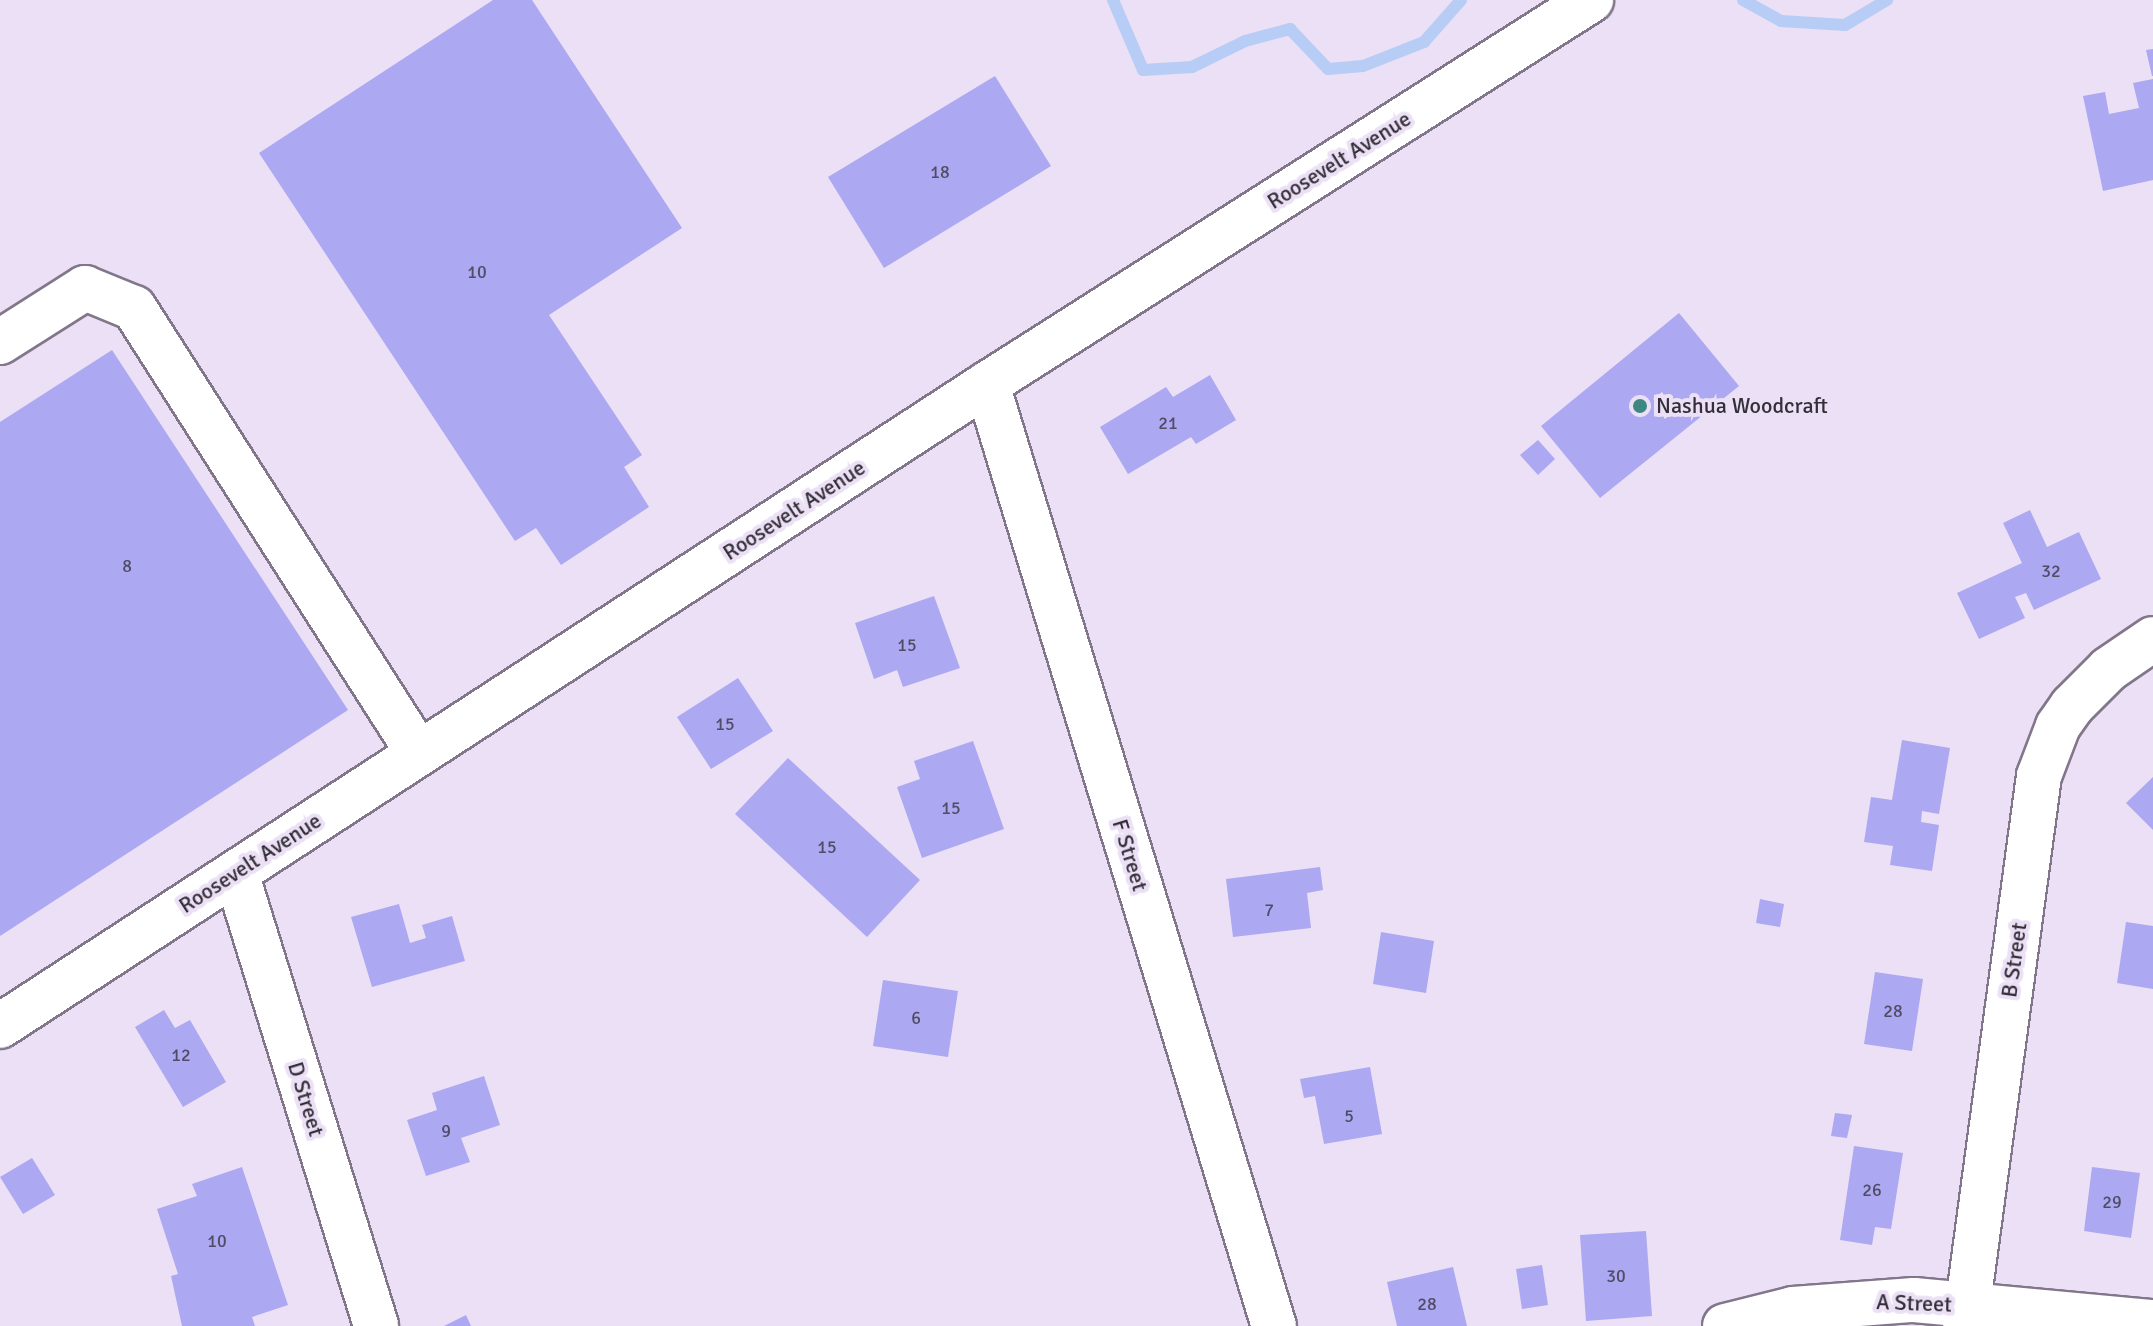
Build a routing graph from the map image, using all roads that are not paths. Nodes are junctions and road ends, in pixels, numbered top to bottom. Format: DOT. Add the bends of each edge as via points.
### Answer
graph roads {
  1 [pos="1591,0"];
  2 [pos="0,342"];
  3 [pos="987,384"];
  4 [pos="2153,639"];
  5 [pos="419,754"];
  6 [pos="236,873"];
  7 [pos="0,1026"];
  8 [pos="1967,1315"];
  9 [pos="2153,1322"];
  10 [pos="376,1326"];
  11 [pos="1274,1326"];
  12 [pos="1725,1326"];
  1 -- 3 [label="street, Roosevelt Avenue"];
  2 -- 5 [label="street" via="85,288 134,308"];
  3 -- 5 [label="street, Roosevelt Avenue"];
  3 -- 11 [label="street, F Street"];
  4 -- 8 [label="street, B Street" via="2109,669 2072,706 2058,726 2039,776"];
  5 -- 6 [label="street, Roosevelt Avenue"];
  6 -- 7 [label="street, Roosevelt Avenue"];
  6 -- 10 [label="street, D Street"];
  8 -- 9 [label="street, A Street"];
  8 -- 12 [label="street, A Street" via="1857,1301 1793,1309"];
}
